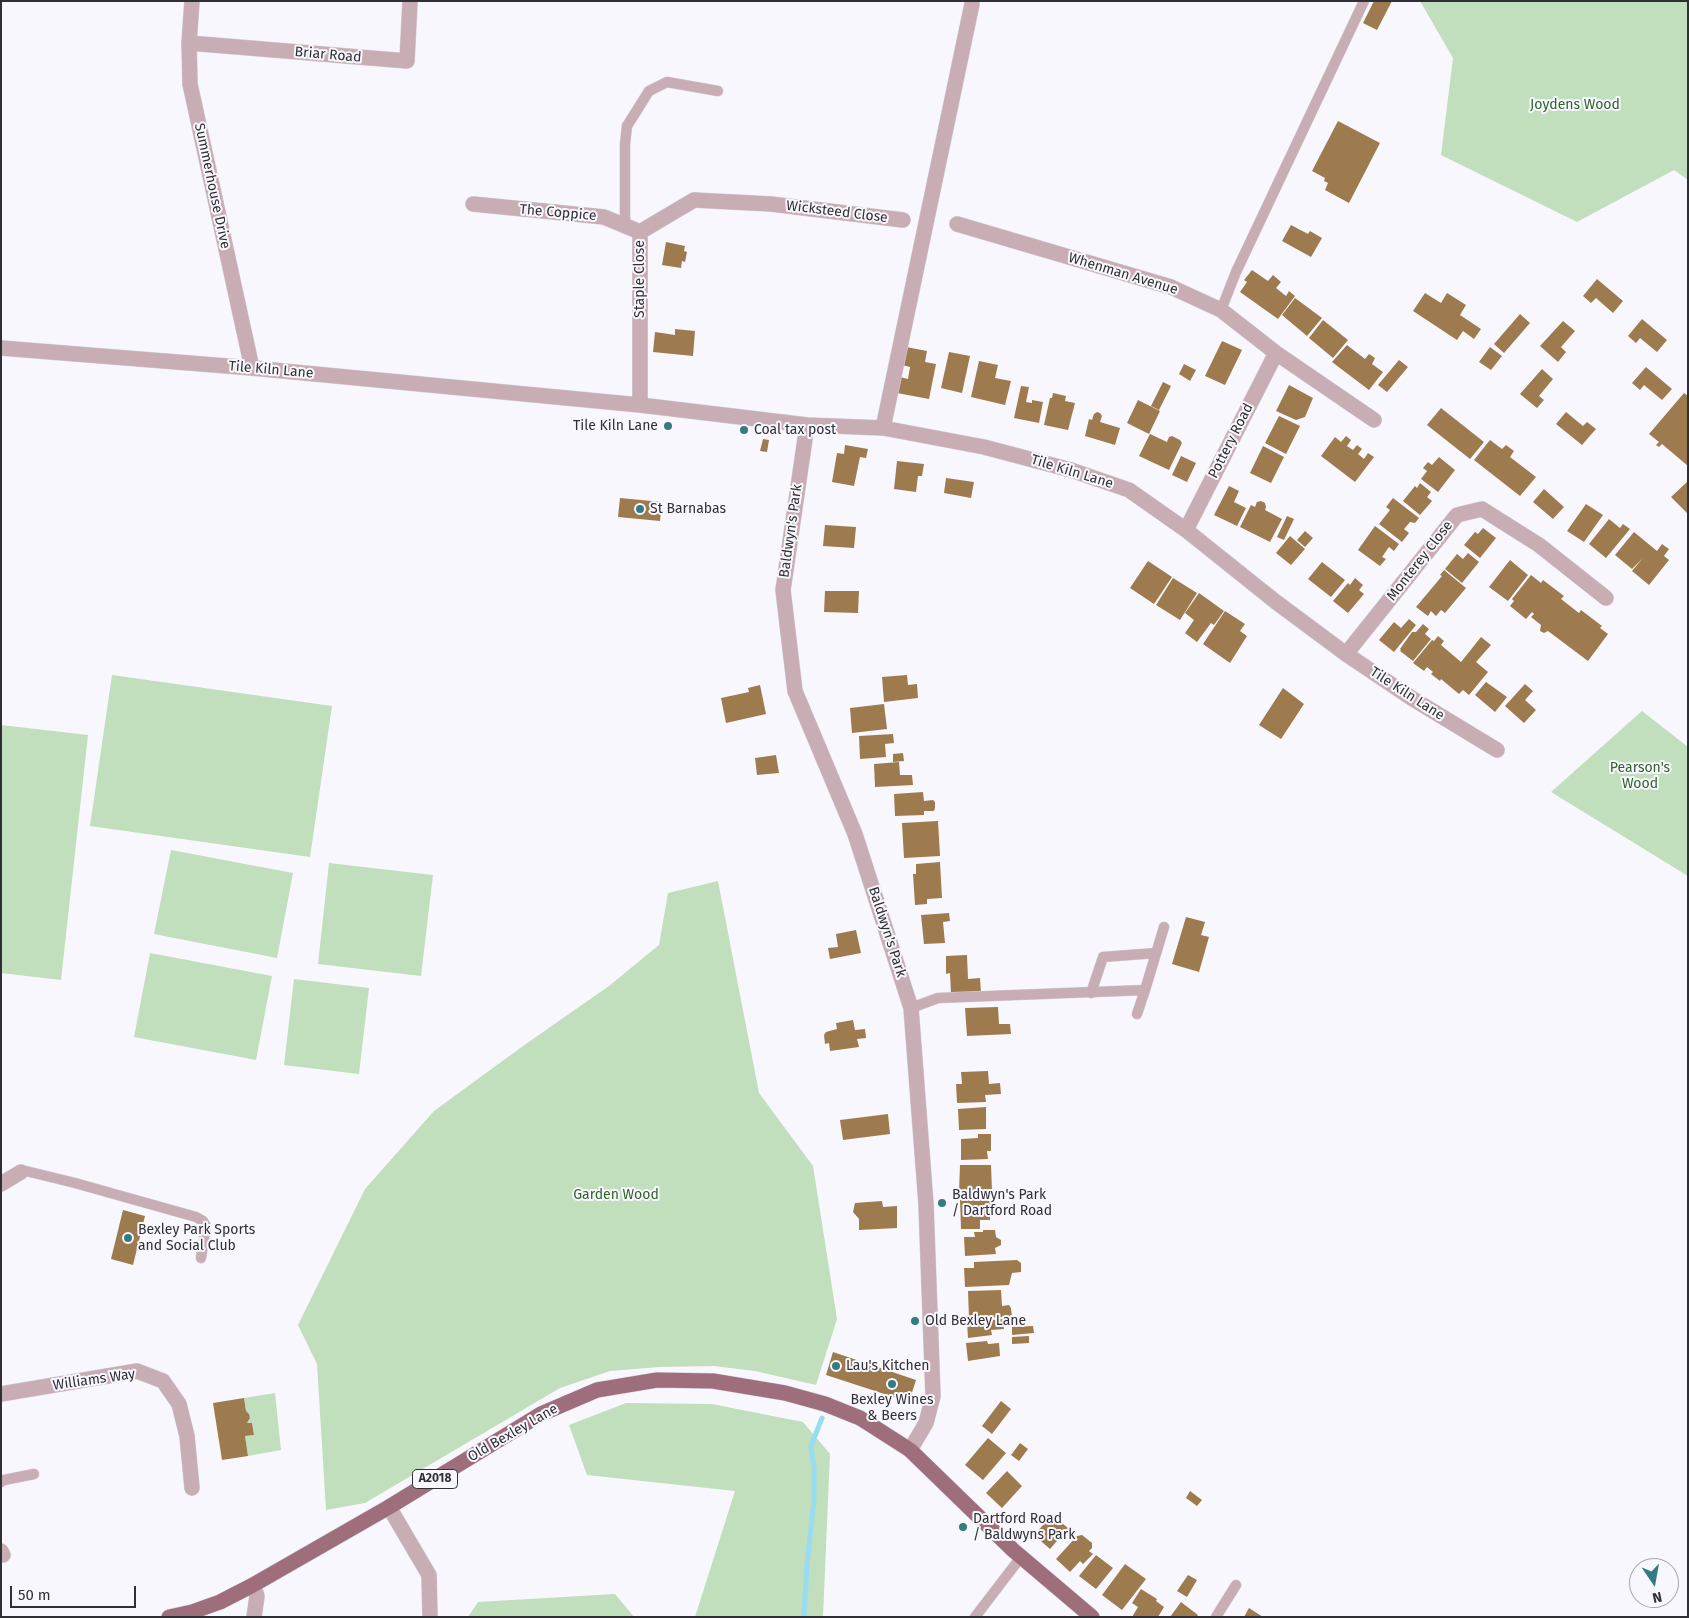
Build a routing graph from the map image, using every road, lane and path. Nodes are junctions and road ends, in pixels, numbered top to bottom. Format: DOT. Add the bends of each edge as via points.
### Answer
graph roads {
  1 [pos="192,1"];
  2 [pos="410,1"];
  3 [pos="1364,1"];
  4 [pos="972,4"];
  5 [pos="189,43"];
  6 [pos="718,91"];
  7 [pos="473,204"];
  8 [pos="771,204"];
  9 [pos="903,220"];
  10 [pos="957,224"];
  11 [pos="625,226"];
  12 [pos="640,232"];
  13 [pos="1221,310"];
  14 [pos="1,348"];
  15 [pos="1276,353"];
  16 [pos="252,368"];
  17 [pos="640,405"];
  18 [pos="1374,420"];
  19 [pos="807,425"];
  20 [pos="883,428"];
  21 [pos="1186,530"];
  22 [pos="1606,598"];
  23 [pos="1346,654"];
  24 [pos="1497,750"];
  25 [pos="1164,927"];
  26 [pos="1156,954"];
  27 [pos="1145,990"];
  28 [pos="1091,993"];
  29 [pos="911,1008"];
  30 [pos="1138,1014"];
  31 [pos="21,1172"];
  32 [pos="1,1184"];
  33 [pos="201,1258"];
  34 [pos="1,1394"];
  35 [pos="910,1450"];
  36 [pos="34,1474"];
  37 [pos="1,1482"];
  38 [pos="192,1488"];
  39 [pos="389,1507"];
  40 [pos="1021,1557"];
  41 [pos="253,1585"];
  42 [pos="1236,1585"];
  43 [pos="169,1617"];
  44 [pos="254,1617"];
  45 [pos="430,1617"];
  46 [pos="975,1617"];
  47 [pos="1092,1617"];
  48 [pos="1216,1617"];
  1 -- 5 [label="street, Summerhouse Drive"];
  2 -- 5 [label="street, Briar Road" via="407,61"];
  3 -- 13 [label="lane"];
  4 -- 20 [label="street"];
  5 -- 16 [label="street, Summerhouse Drive" via="190,84"];
  6 -- 11 [label="lane" via="667,82 649,91 627,126"];
  7 -- 11 [label="street, The Coppice" via="604,217"];
  8 -- 9 [label="street, Wicksteed Close"];
  8 -- 12 [label="street, Staple Close" via="694,200"];
  10 -- 13 [label="street, Whenman Avenue" via="1171,287"];
  11 -- 12 [label="street, The Coppice"];
  12 -- 17 [label="street, Staple Close"];
  13 -- 15 [label="street, Whenman Avenue"];
  14 -- 16 [label="street, Tile Kiln Lane"];
  15 -- 18 [label="street, Whenman Avenue"];
  15 -- 21 [label="street, Pottery Road"];
  16 -- 17 [label="street, Tile Kiln Lane"];
  17 -- 19 [label="street, Tile Kiln Lane"];
  19 -- 20 [label="street, Tile Kiln Lane"];
  19 -- 29 [label="street, Baldwyn's Park" via="783,590 795,691 855,834"];
  20 -- 21 [label="street, Tile Kiln Lane" via="984,446 1071,470 1129,490"];
  21 -- 23 [label="street, Tile Kiln Lane"];
  22 -- 23 [label="street, Monterey Close" via="1539,545 1482,509 1457,514"];
  23 -- 24 [label="street, Tile Kiln Lane" via="1412,699"];
  25 -- 26 [label="lane"];
  26 -- 27 [label="lane"];
  26 -- 28 [label="lane" via="1103,957"];
  27 -- 28 [label="lane"];
  27 -- 30 [label="lane"];
  28 -- 29 [label="lane" via="938,998"];
  29 -- 35 [label="street, Baldwyn's Park" via="926,1204 932,1396 926,1423"];
  31 -- 32 [label="street"];
  31 -- 33 [label="lane" via="75,1183 196,1217 206,1226"];
  34 -- 38 [label="street, Williams Way" via="136,1371 163,1381 179,1404 187,1436"];
  35 -- 39 [label="main road, Old Bexley Lane / A2018" via="860,1418 793,1395 713,1381 657,1380 596,1390 541,1414"];
  35 -- 40 [label="main road, A2018"];
  36 -- 37 [label="lane"];
  39 -- 41 [label="main road, Old Bexley Lane / A2018"];
  39 -- 45 [label="street" via="429,1576"];
  40 -- 46 [label="lane"];
  40 -- 47 [label="main road, A2018"];
  41 -- 43 [label="main road, Old Bexley Lane / A2018" via="220,1602"];
  41 -- 44 [label="street" via="257,1596"];
  42 -- 48 [label="lane"];
}
